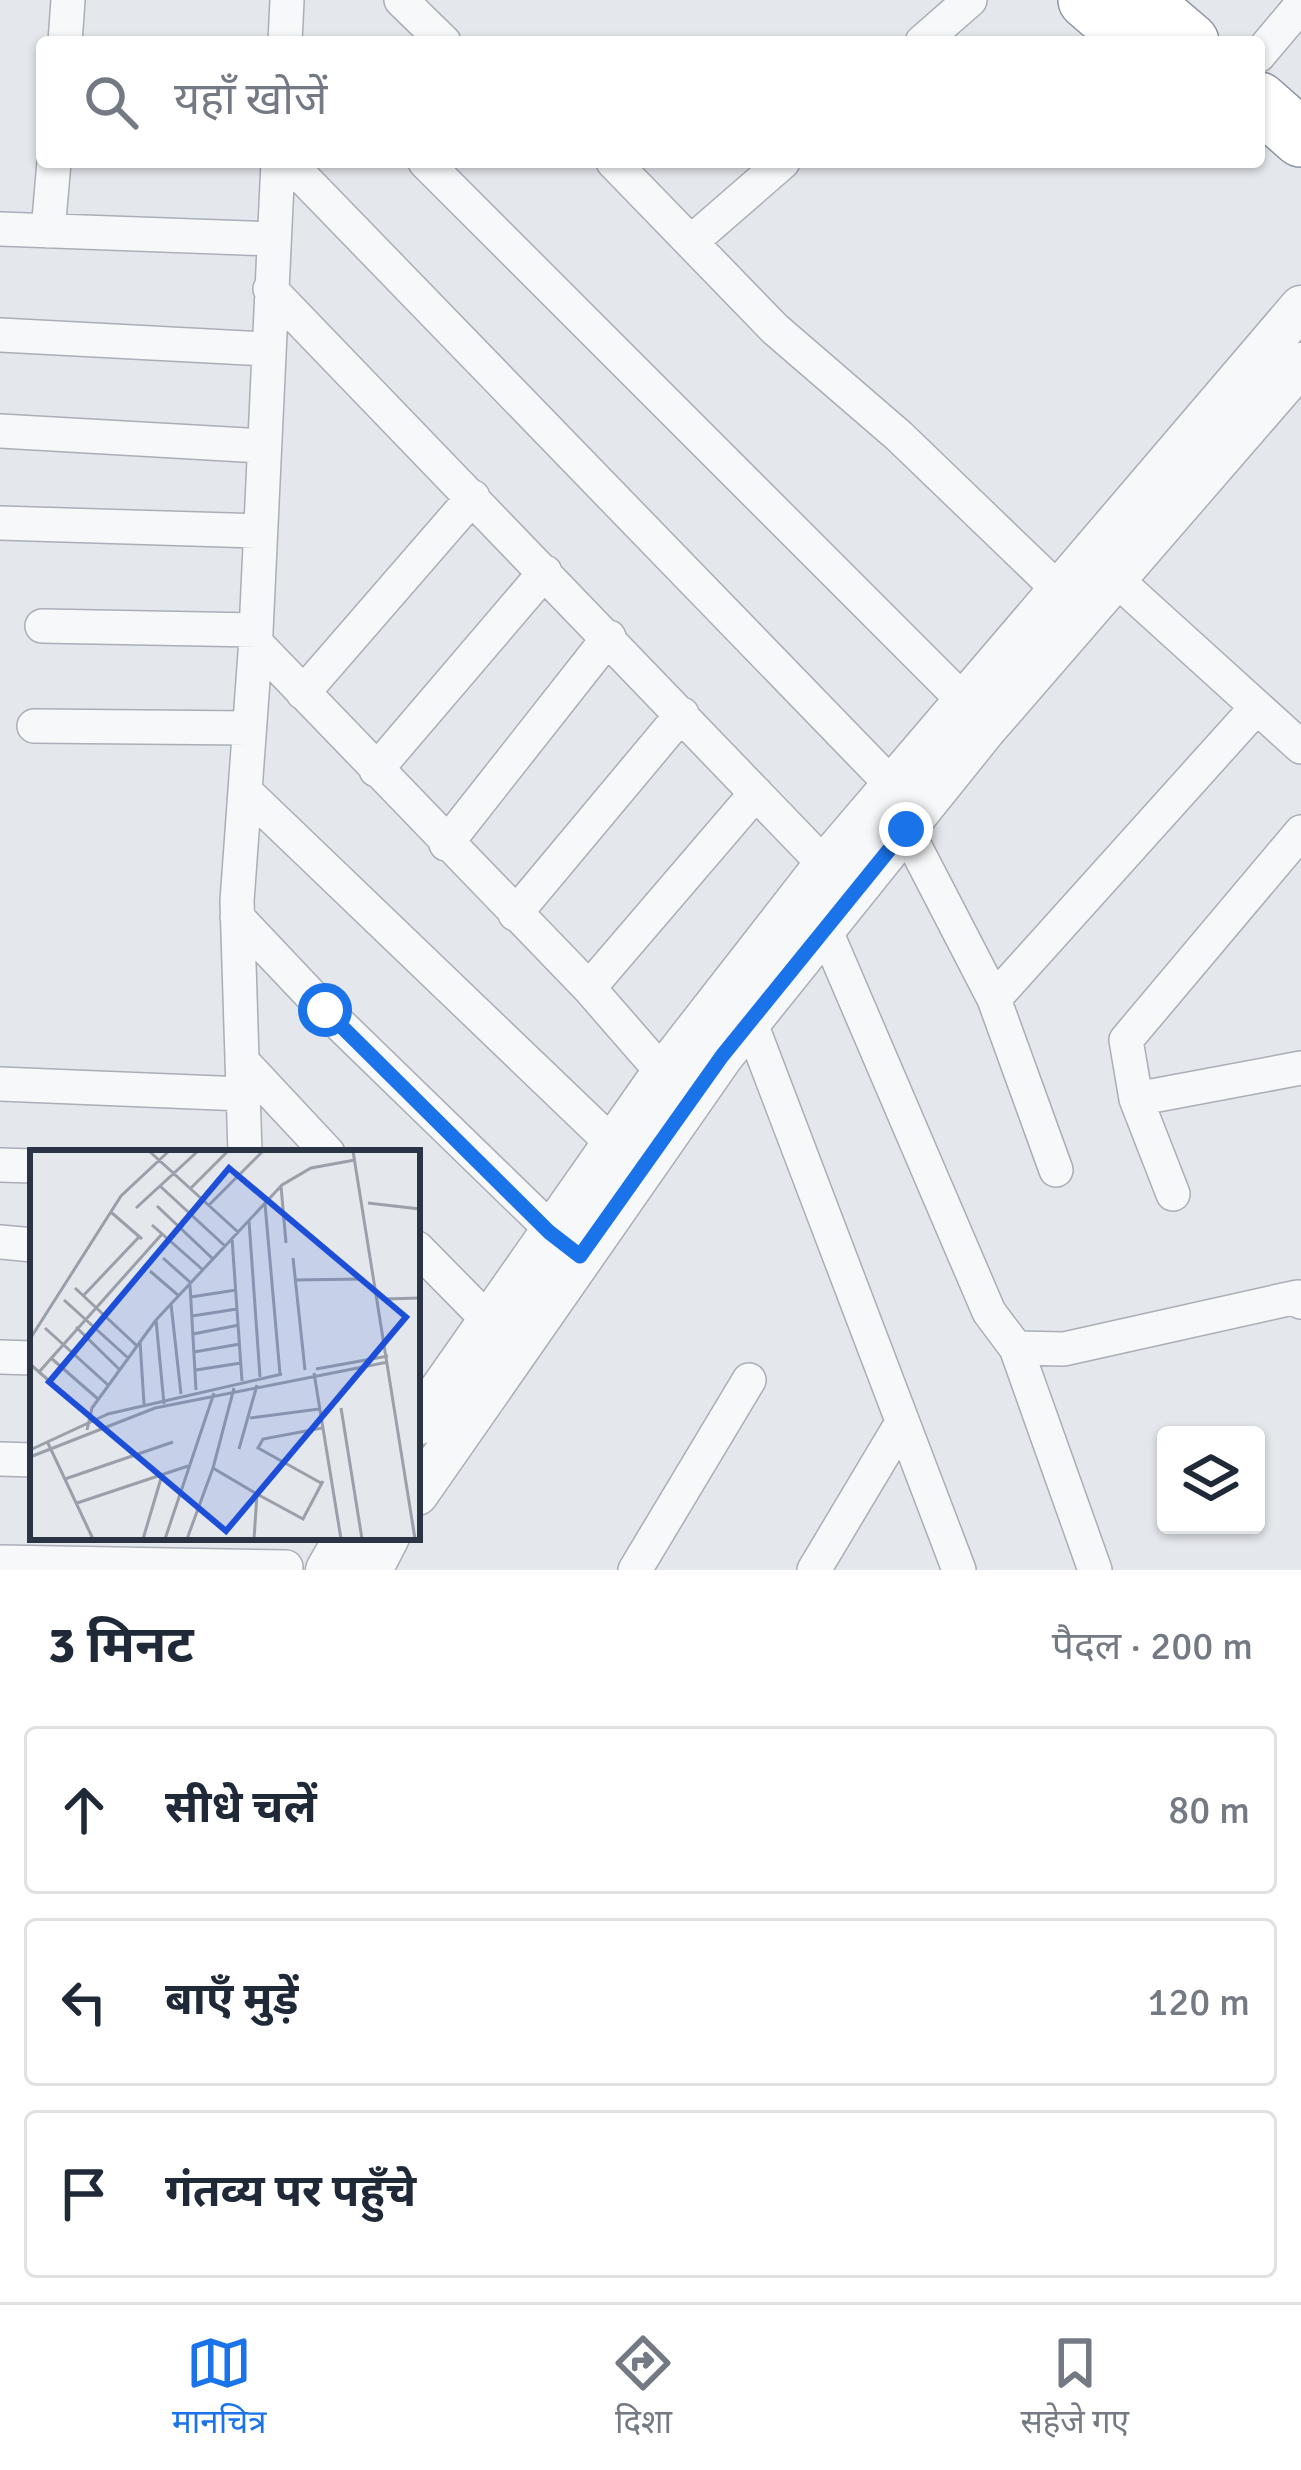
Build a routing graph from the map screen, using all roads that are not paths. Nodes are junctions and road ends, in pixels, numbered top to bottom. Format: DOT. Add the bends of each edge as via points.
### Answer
graph roads {
  1 [pos="68,0"];
  2 [pos="401,0"];
  3 [pos="970,0"];
  4 [pos="1087,0"];
  5 [pos="1301,5"];
  6 [pos="1142,11"];
  7 [pos="65,36"];
  8 [pos="438,36"];
  9 [pos="929,36"];
  10 [pos="1181,36"];
  11 [pos="1265,49"];
  12 [pos="1265,106"];
  13 [pos="1301,138"];
  14 [pos="1265,151"];
  15 [pos="53,168"];
  16 [pos="278,168"];
  17 [pos="294,168"];
  18 [pos="430,168"];
  19 [pos="619,168"];
  20 [pos="776,168"];
  21 [pos="1301,181"];
  22 [pos="0,229"];
  23 [pos="48,230"];
  24 [pos="273,239"];
  25 [pos="691,242"];
  26 [pos="270,289"];
  27 [pos="1301,307"];
  28 [pos="0,335"];
  29 [pos="267,350"];
  30 [pos="1301,364"];
  31 [pos="0,431"];
  32 [pos="263,446"];
  33 [pos="473,497"];
  34 [pos="0,524"];
  35 [pos="260,531"];
  36 [pos="1104,568"];
  37 [pos="545,572"];
  38 [pos="1061,592"];
  39 [pos="42,626"];
  40 [pos="256,636"];
  41 [pos="609,638"];
  42 [pos="303,693"];
  43 [pos="964,701"];
  44 [pos="1255,709"];
  45 [pos="682,714"];
  46 [pos="34,726"];
  47 [pos="250,728"];
  48 [pos="1301,748"];
  49 [pos="376,770"];
  50 [pos="892,785"];
  51 [pos="245,791"];
  52 [pos="756,793"];
  53 [pos="906,829"];
  54 [pos="1301,832"];
  55 [pos="446,844"];
  56 [pos="825,865"];
  57 [pos="515,914"];
  58 [pos="237,916"];
  59 [pos="810,917"];
  60 [pos="589,988"];
  61 [pos="994,999"];
  62 [pos="750,1021"];
  63 [pos="1301,1068"];
  64 [pos="663,1073"];
  65 [pos="242,1078"];
  66 [pos="0,1084"];
  67 [pos="1136,1099"];
  68 [pos="613,1144"];
  69 [pos="244,1150"];
  70 [pos="325,1150"];
  71 [pos="0,1165"];
  72 [pos="30,1166"];
  73 [pos="1056,1170"];
  74 [pos="1173,1194"];
  75 [pos="0,1242"];
  76 [pos="565,1244"];
  77 [pos="30,1245"];
  78 [pos="420,1251"];
  79 [pos="1300,1299"];
  80 [pos="487,1319"];
  81 [pos="1016,1348"];
  82 [pos="0,1357"];
  83 [pos="30,1358"];
  84 [pos="749,1380"];
  85 [pos="420,1420"];
  86 [pos="900,1426"];
  87 [pos="0,1459"];
  88 [pos="30,1460"];
  89 [pos="420,1489"];
  90 [pos="340,1540"];
  91 [pos="386,1540"];
  92 [pos="295,1561"];
  93 [pos="0,1562"];
  94 [pos="819,1567"];
  95 [pos="371,1570"];
  96 [pos="635,1570"];
  97 [pos="959,1570"];
  98 [pos="1095,1570"];
  1 -- 7 [label="street"];
  2 -- 8 [label="street"];
  3 -- 9 [label="street"];
  4 -- 6 [label="highway"];
  5 -- 11 [label="street"];
  6 -- 10 [label="highway"];
  12 -- 13 [label="highway"];
  14 -- 21 [label="highway"];
  15 -- 23 [label="street"];
  16 -- 24 [label="street"];
  17 -- 50 [label="street"];
  18 -- 43 [label="street"];
  19 -- 25 [label="street"];
  20 -- 25 [label="street"];
  22 -- 23 [label="street"];
  23 -- 24 [label="street"];
  24 -- 26 [label="street"];
  25 -- 38 [label="street"];
  26 -- 29 [label="street"];
  26 -- 33 [label="street"];
  27 -- 36 [label="street"];
  28 -- 29 [label="street"];
  29 -- 32 [label="street"];
  30 -- 36 [label="street"];
  31 -- 32 [label="street"];
  32 -- 35 [label="street"];
  33 -- 37 [label="street"];
  33 -- 42 [label="street"];
  34 -- 35 [label="street"];
  35 -- 40 [label="street"];
  36 -- 38 [label="street"];
  36 -- 44 [label="street"];
  36 -- 53 [label="street"];
  37 -- 41 [label="street"];
  37 -- 49 [label="street"];
  38 -- 43 [label="street"];
  39 -- 40 [label="street"];
  40 -- 42 [label="street"];
  40 -- 47 [label="street"];
  41 -- 45 [label="street"];
  41 -- 55 [label="street"];
  42 -- 49 [label="street"];
  43 -- 50 [label="street"];
  44 -- 48 [label="street"];
  44 -- 61 [label="street"];
  45 -- 52 [label="street"];
  45 -- 57 [label="street"];
  46 -- 47 [label="street"];
  47 -- 51 [label="street"];
  49 -- 55 [label="street"];
  50 -- 56 [label="street"];
  51 -- 58 [label="street"];
  51 -- 68 [label="street"];
  52 -- 56 [label="street"];
  52 -- 60 [label="street"];
  53 -- 59 [label="street"];
  53 -- 61 [label="street"];
  54 -- 67 [label="street" via="1126,1040"];
  55 -- 57 [label="street"];
  56 -- 59 [label="street"];
  57 -- 60 [label="street"];
  58 -- 65 [label="street"];
  58 -- 76 [label="street"];
  59 -- 62 [label="street"];
  59 -- 64 [label="street"];
  59 -- 81 [label="street" via="989,1312"];
  60 -- 64 [label="street"];
  61 -- 73 [label="street"];
  62 -- 76 [label="street"];
  62 -- 86 [label="street"];
  63 -- 67 [label="street"];
  64 -- 68 [label="street"];
  65 -- 66 [label="street"];
  65 -- 69 [label="street"];
  65 -- 70 [label="street"];
  67 -- 74 [label="street"];
  68 -- 76 [label="street"];
  71 -- 72 [label="street"];
  75 -- 77 [label="street"];
  76 -- 80 [label="street"];
  76 -- 89 [label="street"];
  78 -- 80 [label="street"];
  79 -- 81 [label="street" via="1064,1349"];
  80 -- 85 [label="street"];
  81 -- 98 [label="street"];
  82 -- 83 [label="street"];
  84 -- 96 [label="street"];
  86 -- 94 [label="street"];
  86 -- 97 [label="street"];
  87 -- 88 [label="street"];
  90 -- 92 [label="street"];
  91 -- 95 [label="street"];
  92 -- 93 [label="street"];
}
